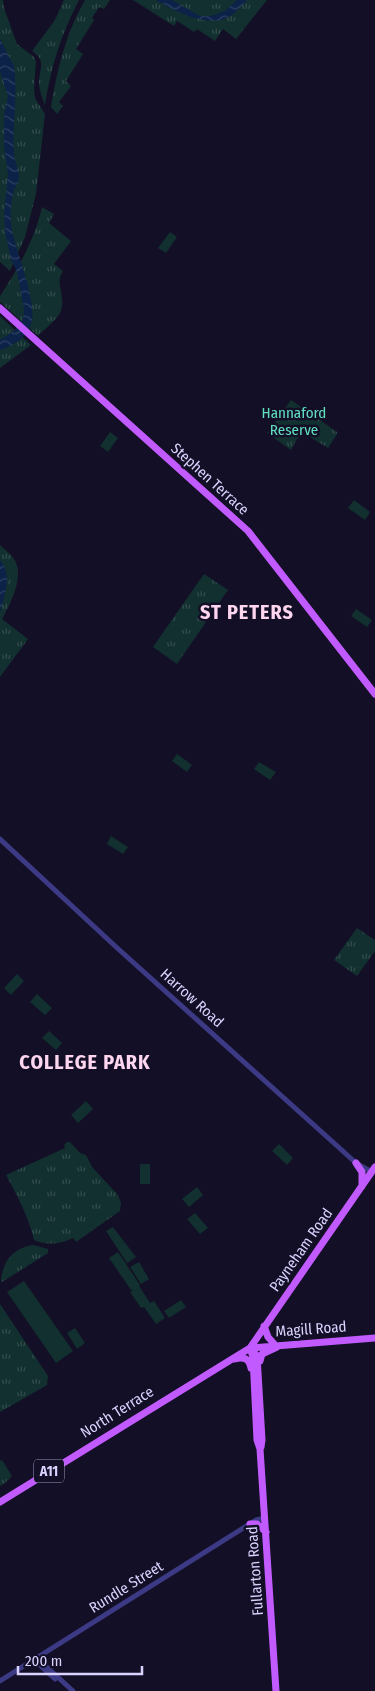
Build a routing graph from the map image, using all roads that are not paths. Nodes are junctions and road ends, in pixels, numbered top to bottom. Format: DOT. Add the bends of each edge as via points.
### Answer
graph roads {
  1 [pos="0,308"];
  2 [pos="375,694"];
  3 [pos="0,839"];
  4 [pos="356,1163"];
  5 [pos="373,1170"];
  6 [pos="362,1186"];
  7 [pos="264,1326"];
  8 [pos="375,1338"];
  9 [pos="284,1344"];
  10 [pos="275,1345"];
  11 [pos="250,1348"];
  12 [pos="226,1362"];
  13 [pos="258,1367"];
  14 [pos="254,1386"];
  15 [pos="261,1416"];
  16 [pos="257,1429"];
  17 [pos="260,1449"];
  18 [pos="0,1502"];
  19 [pos="265,1518"];
  20 [pos="250,1524"];
  21 [pos="266,1532"];
  22 [pos="35,1659"];
  23 [pos="0,1681"];
  24 [pos="68,1691"];
  25 [pos="73,1691"];
  26 [pos="276,1691"];
  1 -- 2 [label="main road, Stephen Terrace" via="248,531"];
  3 -- 4 [label="street, Harrow Road"];
  4 -- 5 [label="street, Harrow Road"];
  4 -- 6 [label="main road" via="362,1172"];
  5 -- 6 [label="main road, Payneham Road / A11"];
  6 -- 7 [label="main road, Payneham Road / A11"];
  7 -- 10 [label="main road"];
  7 -- 11 [label="main road, Payneham Road / A11"];
  8 -- 9 [label="main road, Magill Road"];
  9 -- 10 [label="main road, Magill Road"];
  9 -- 13 [label="main road" via="262,1354"];
  10 -- 11 [label="main road, Magill Road"];
  11 -- 12 [label="main road, North Terrace / A11"];
  11 -- 13 [label="main road, Fullarton Road" via="257,1356"];
  11 -- 14 [label="main road, Fullarton Road"];
  12 -- 14 [label="main road" via="242,1357 247,1359"];
  12 -- 18 [label="main road, North Terrace / A11"];
  13 -- 15 [label="main road, Fullarton Road"];
  14 -- 16 [label="main road, Fullarton Road"];
  15 -- 16 [label="main road"];
  15 -- 17 [label="main road, Fullarton Road"];
  16 -- 17 [label="main road, Fullarton Road"];
  17 -- 19 [label="main road, Fullarton Road"];
  19 -- 20 [label="street, Rundle Street"];
  19 -- 21 [label="main road, Fullarton Road"];
  20 -- 21 [label="main road" via="257,1524"];
  20 -- 22 [label="street, Rundle Street"];
  21 -- 26 [label="main road, Fullarton Road"];
  22 -- 23 [label="street, Rundle Street"];
  22 -- 24 [label="street"];
  22 -- 25 [label="street"];
}
